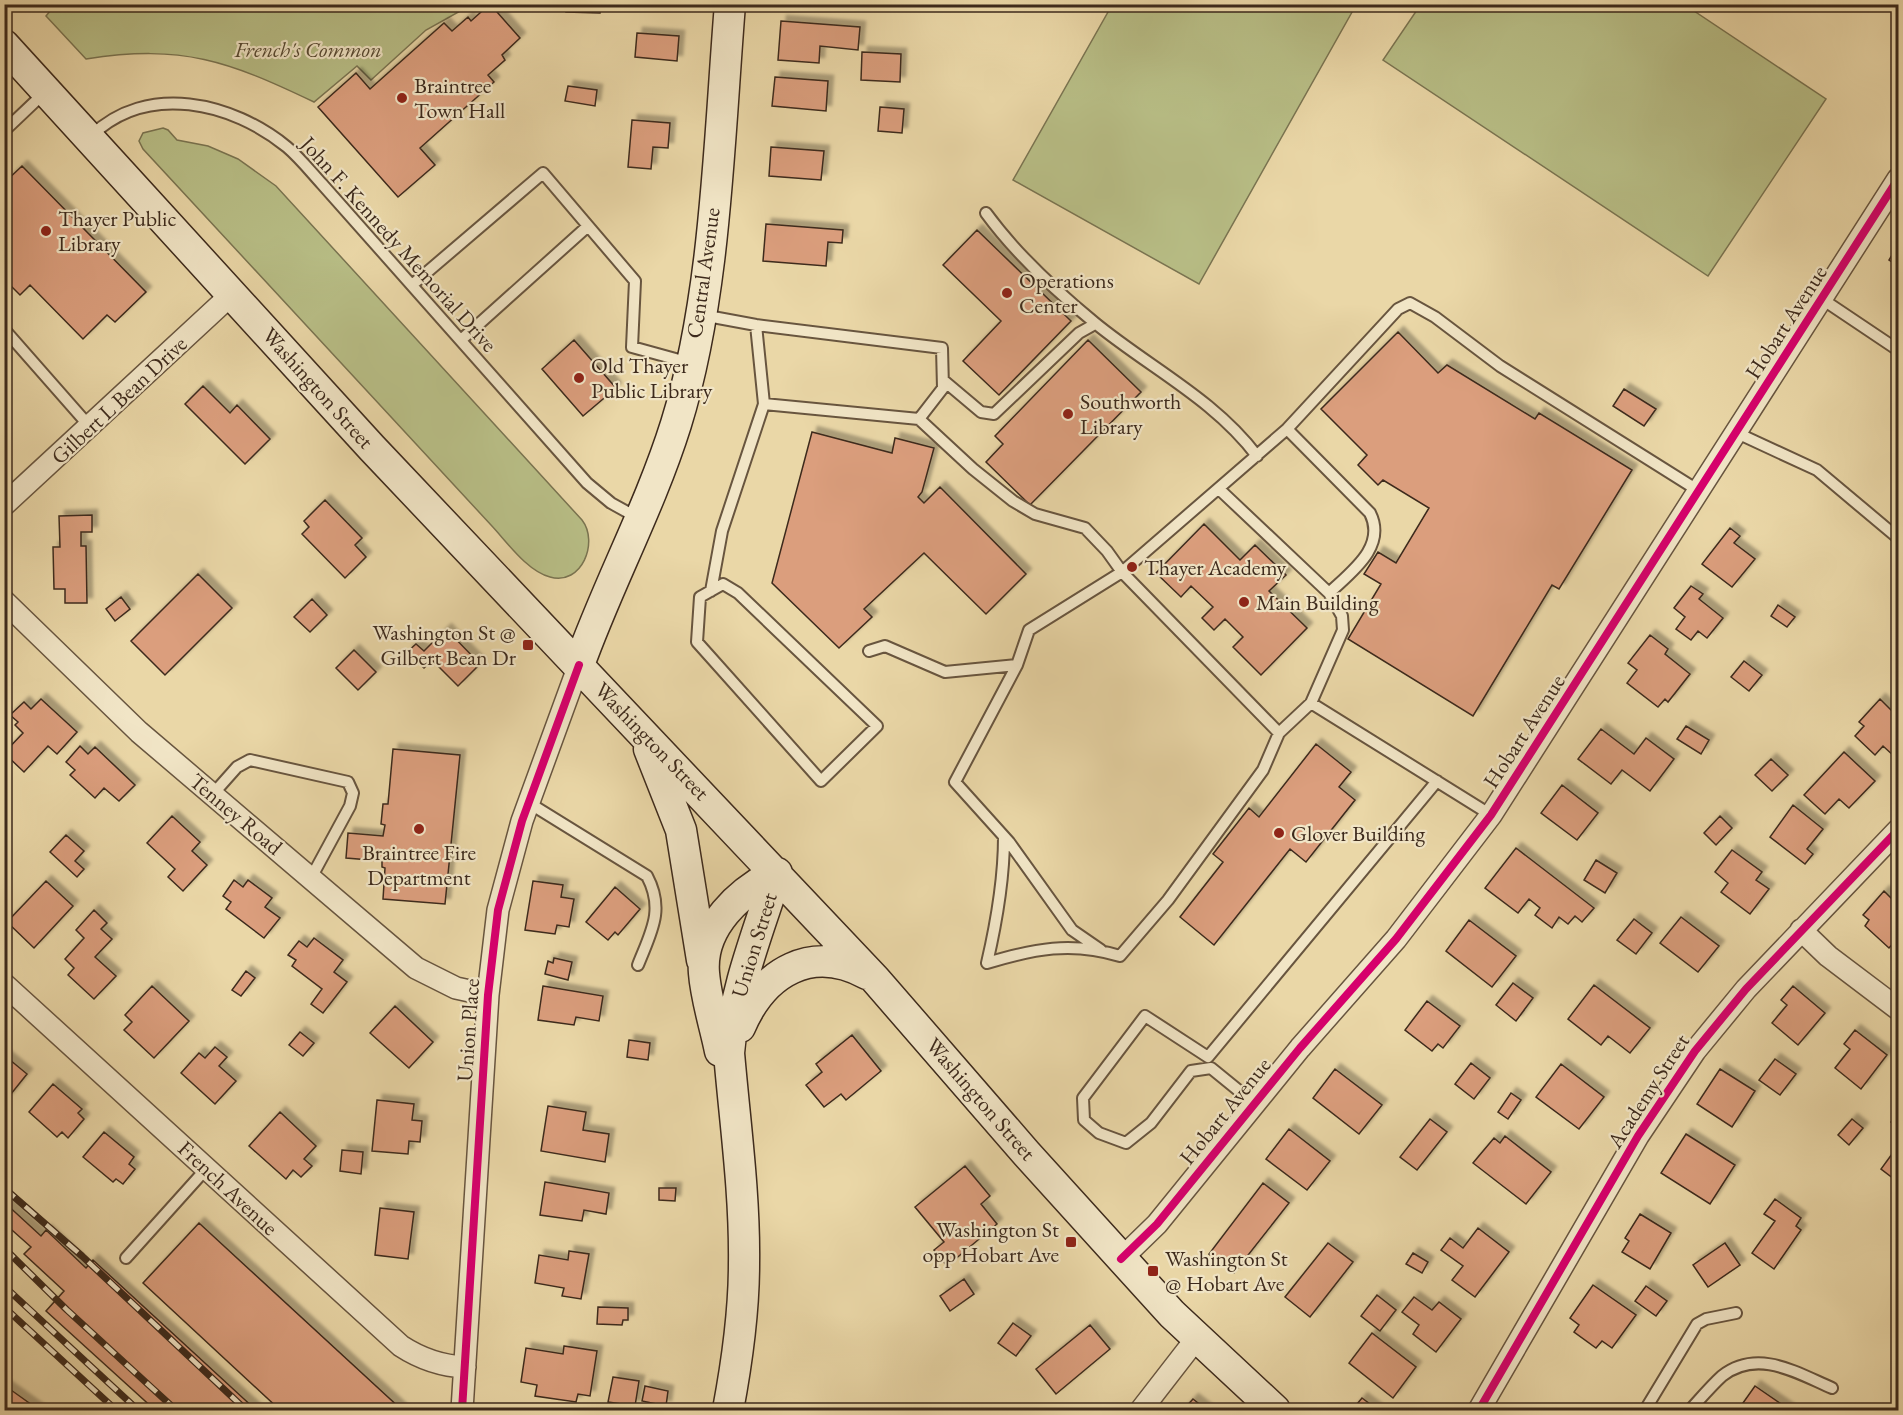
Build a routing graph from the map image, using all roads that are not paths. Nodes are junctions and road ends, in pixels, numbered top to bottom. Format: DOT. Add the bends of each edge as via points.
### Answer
graph roads {
  1 [pos="730,4"];
  2 [pos="4,45"];
  3 [pos="47,91"];
  4 [pos="4,131"];
  5 [pos="89,138"];
  6 [pos="1899,179"];
  7 [pos="986,213"];
  8 [pos="588,226"];
  9 [pos="412,285"];
  10 [pos="232,294"];
  11 [pos="1822,300"];
  12 [pos="699,314"];
  13 [pos="1095,324"];
  14 [pos="756,325"];
  15 [pos="4,329"];
  16 [pos="460,340"];
  17 [pos="1899,350"];
  18 [pos="690,363"];
  19 [pos="943,380"];
  20 [pos="764,404"];
  21 [pos="919,419"];
  22 [pos="91,428"];
  23 [pos="1287,429"];
  24 [pos="1737,432"];
  25 [pos="1257,456"];
  26 [pos="1220,490"];
  27 [pos="1699,491"];
  28 [pos="4,505"];
  29 [pos="639,518"];
  30 [pos="1899,538"];
  31 [pos="1122,572"];
  32 [pos="711,591"];
  33 [pos="1329,593"];
  34 [pos="4,601"];
  35 [pos="869,651"];
  36 [pos="579,665"];
  37 [pos="1017,665"];
  38 [pos="1311,703"];
  39 [pos="639,727"];
  40 [pos="1279,733"];
  41 [pos="1437,781"];
  42 [pos="213,794"];
  43 [pos="529,802"];
  44 [pos="1491,815"];
  45 [pos="1899,830"];
  46 [pos="1004,837"];
  47 [pos="777,873"];
  48 [pos="311,878"];
  49 [pos="1801,930"];
  50 [pos="1101,950"];
  51 [pos="638,965"];
  52 [pos="704,972"];
  53 [pos="875,979"];
  54 [pos="4,984"];
  55 [pos="488,995"];
  56 [pos="1899,1010"];
  57 [pos="1254,1103"];
  58 [pos="734,1116"];
  59 [pos="206,1169"];
  60 [pos="126,1258"];
  61 [pos="1120,1259"];
  62 [pos="1736,1313"];
  63 [pos="1196,1339"];
  64 [pos="465,1367"];
  65 [pos="1832,1388"];
  66 [pos="462,1410"];
  67 [pos="728,1410"];
  68 [pos="1141,1410"];
  69 [pos="1275,1410"];
  70 [pos="1479,1410"];
  71 [pos="1645,1410"];
  72 [pos="1690,1410"];
  1 -- 12 [label="main road, Central Avenue" via="711,232"];
  2 -- 3 [label="main road, Washington Street"];
  3 -- 4 [label="lane"];
  3 -- 5 [label="main road, Washington Street"];
  5 -- 9 [label="lane, John F. Kennedy Memorial Drive" via="124,113 153,103 205,106 242,119 289,148"];
  5 -- 10 [label="main road, Washington Street"];
  6 -- 11 [label="street, Hobart Avenue"];
  7 -- 13 [label="lane" via="1008,242"];
  8 -- 9 [label="lane" via="543,172"];
  8 -- 16 [label="lane"];
  8 -- 18 [label="lane" via="635,281 632,347"];
  9 -- 16 [label="lane, John F. Kennedy Memorial Drive"];
  10 -- 22 [label="street, Gilbert L Bean Drive"];
  10 -- 36 [label="main road, Washington Street"];
  11 -- 17 [label="lane"];
  11 -- 24 [label="street, Hobart Avenue"];
  12 -- 14 [label="lane"];
  12 -- 18 [label="main road, Central Avenue"];
  13 -- 19 [label="lane" via="1079,333 994,414 981,412"];
  13 -- 25 [label="lane" via="1200,399 1238,431"];
  14 -- 19 [label="lane" via="942,348"];
  14 -- 20 [label="lane"];
  15 -- 22 [label="lane"];
  16 -- 29 [label="lane, John F. Kennedy Memorial Drive" via="587,483 611,503"];
  18 -- 29 [label="main road, Central Avenue" via="676,422"];
  19 -- 21 [label="lane" via="943,388"];
  20 -- 21 [label="lane"];
  20 -- 32 [label="lane" via="722,531"];
  21 -- 31 [label="lane" via="1013,501 1035,514 1085,528"];
  22 -- 28 [label="street, Gilbert L Bean Drive"];
  23 -- 25 [label="lane"];
  23 -- 27 [label="lane" via="1398,309 1410,303 1435,316 1500,366"];
  23 -- 33 [label="lane" via="1374,521 1373,543 1364,559"];
  24 -- 27 [label="street, Hobart Avenue"];
  24 -- 30 [label="lane" via="1817,470"];
  25 -- 26 [label="lane"];
  26 -- 31 [label="lane"];
  26 -- 33 [label="lane"];
  27 -- 44 [label="street, Hobart Avenue"];
  29 -- 36 [label="main road, Central Avenue"];
  31 -- 37 [label="lane" via="1029,630"];
  31 -- 40 [label="lane"];
  32 -- 32 [label="lane" via="700,597 697,642 820,781 877,726 738,593 723,584"];
  33 -- 38 [label="lane" via="1342,616 1343,630"];
  34 -- 42 [label="street, Tenney Road" via="131,724"];
  35 -- 37 [label="lane" via="885,646 945,672"];
  36 -- 39 [label="main road, Washington Street"];
  36 -- 43 [label="street, Union Place"];
  37 -- 46 [label="lane" via="955,782"];
  38 -- 40 [label="lane"];
  38 -- 41 [label="lane"];
  39 -- 47 [label="main road, Washington Street"];
  39 -- 52 [label="main road" via="668,790 681,830"];
  40 -- 50 [label="lane" via="1263,770 1168,900 1120,956"];
  41 -- 44 [label="lane"];
  41 -- 57 [label="lane" via="1208,1057 1145,1016 1083,1098 1084,1120 1100,1133 1126,1143 1151,1123 1191,1071 1211,1068"];
  42 -- 48 [label="street, Tenney Road"];
  42 -- 48 [label="lane" via="237,767 250,760 348,782 354,793 350,806"];
  43 -- 51 [label="lane" via="647,876 657,906"];
  43 -- 55 [label="street, Union Place" via="502,891"];
  44 -- 57 [label="street, Hobart Avenue" via="1396,939"];
  45 -- 49 [label="street, Academy Street"];
  46 -- 50 [label="lane" via="1072,930"];
  46 -- 50 [label="lane" via="1004,872 987,963 1032,949"];
  47 -- 52 [label="main road, Union Street" via="749,889 724,913 709,942"];
  47 -- 53 [label="main road, Washington Street"];
  47 -- 58 [label="main road, Union Street" via="733,1016 729,1053"];
  48 -- 55 [label="street, Tenney Road" via="429,976 456,988"];
  49 -- 56 [label="street" via="1828,956"];
  49 -- 70 [label="street, Academy Street" via="1729,1008 1664,1096"];
  52 -- 58 [label="main road, Union Street"];
  53 -- 58 [label="main road" via="830,961 801,964 775,978 753,1002 737,1035"];
  53 -- 61 [label="main road, Washington Street"];
  54 -- 59 [label="street, French Avenue"];
  55 -- 64 [label="street, Union Place"];
  57 -- 61 [label="street, Hobart Avenue" via="1157,1224"];
  58 -- 67 [label="main road, Union Street" via="744,1264 741,1331"];
  59 -- 60 [label="lane"];
  59 -- 64 [label="street, French Avenue" via="401,1346 440,1364"];
  61 -- 63 [label="main road, Washington Street"];
  62 -- 71 [label="lane" via="1697,1324"];
  63 -- 68 [label="street"];
  63 -- 69 [label="main road, Washington Street"];
  64 -- 66 [label="street, Union Place"];
  65 -- 72 [label="lane" via="1778,1364 1752,1363 1724,1375"];
}
